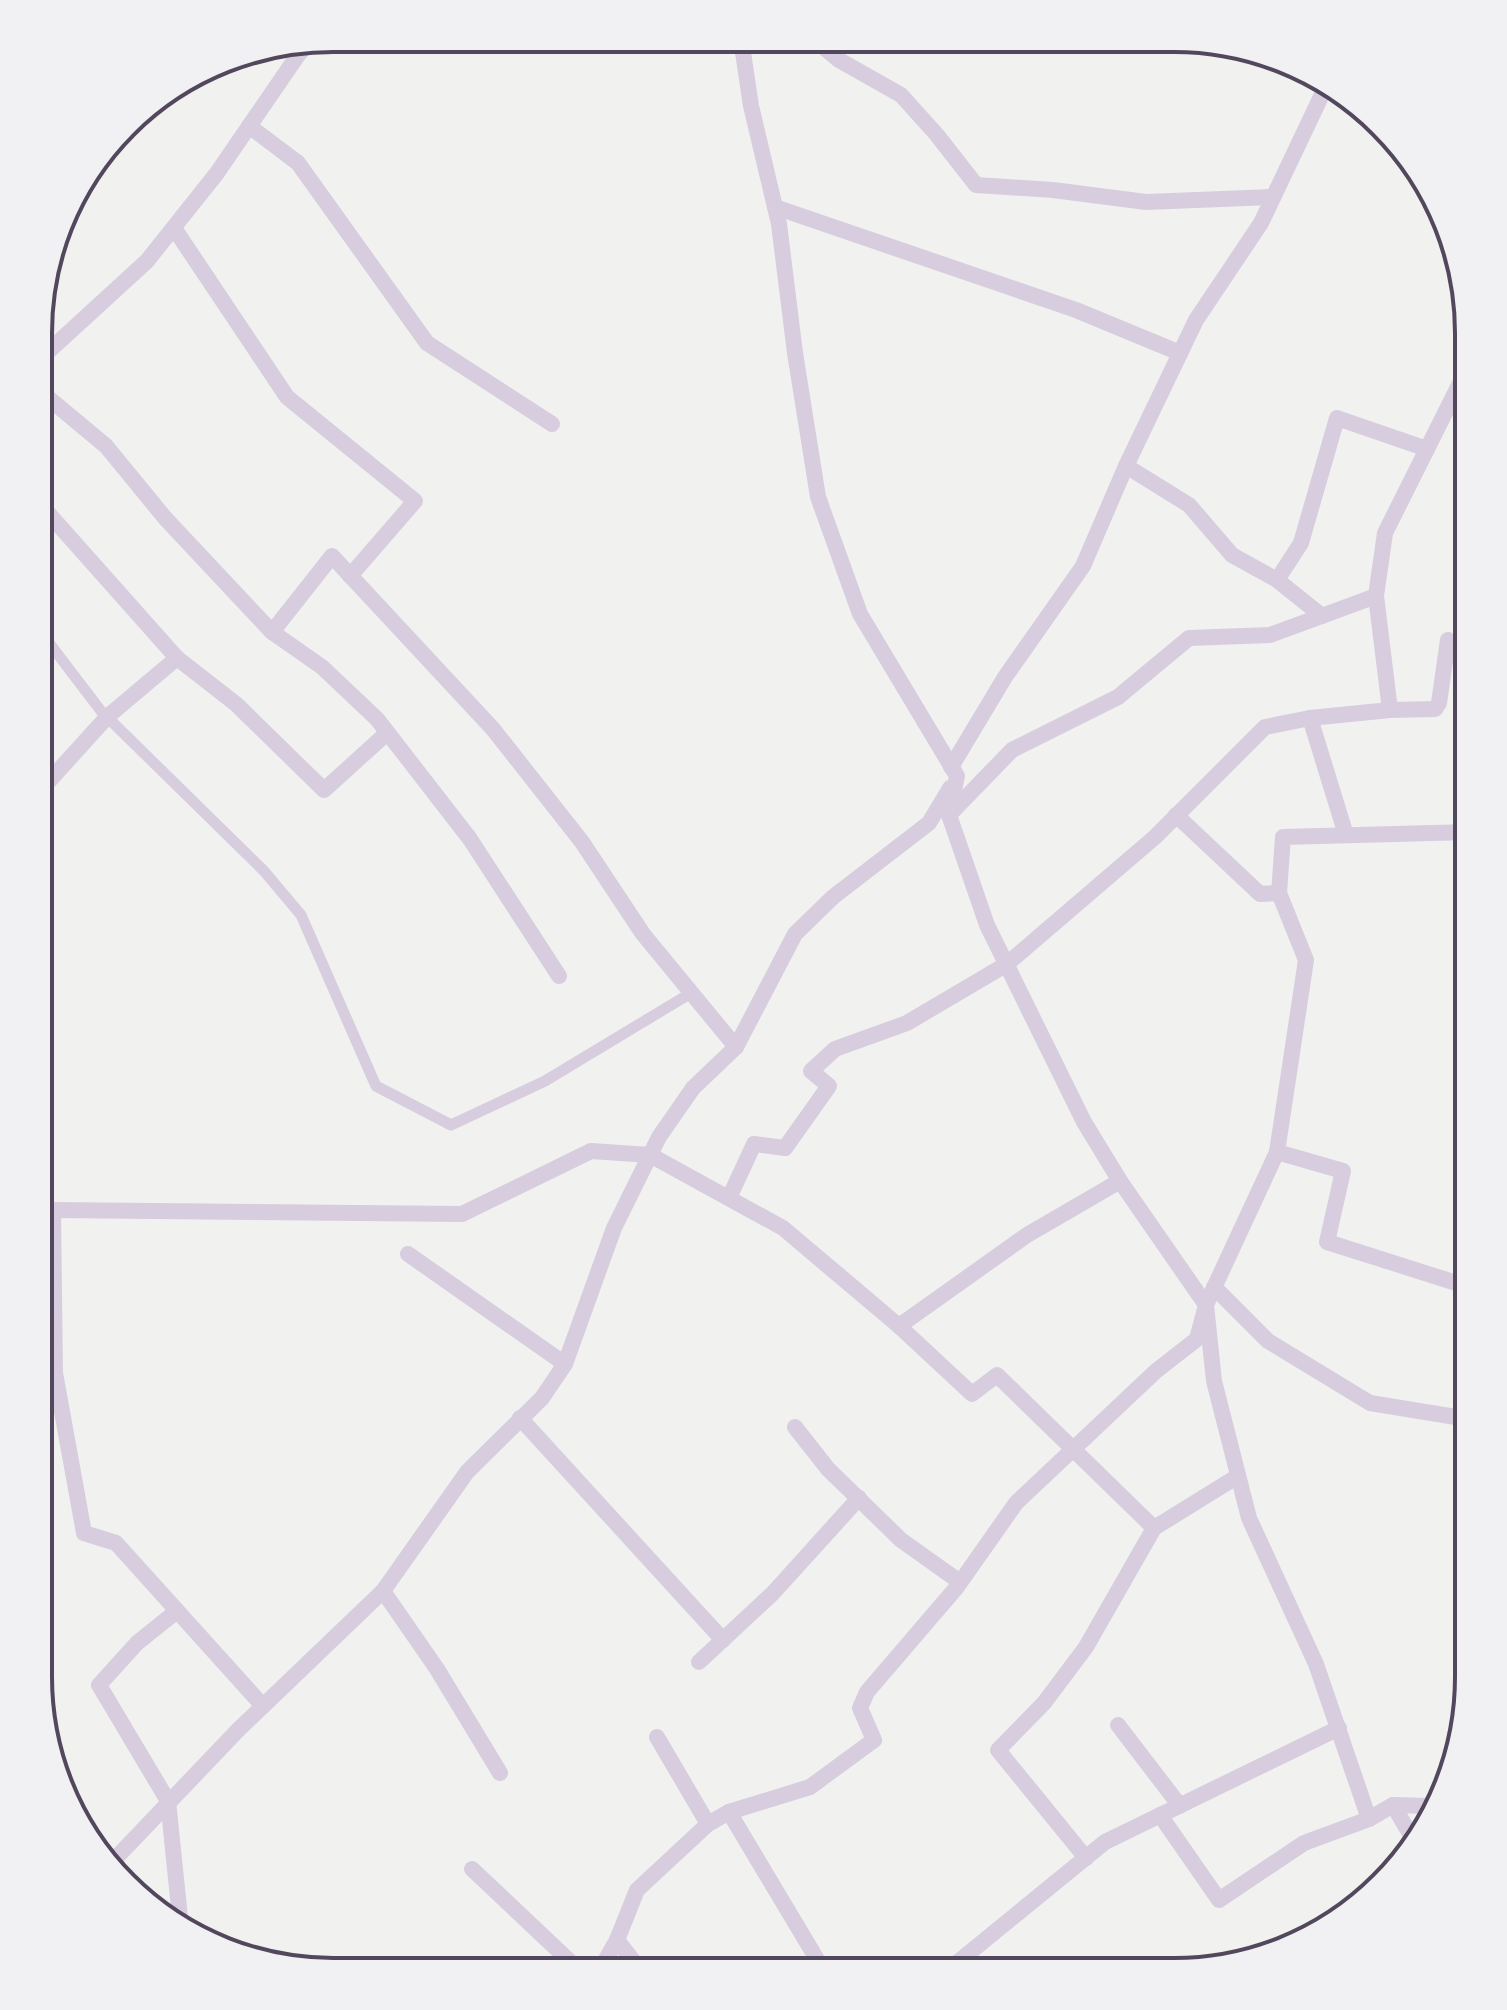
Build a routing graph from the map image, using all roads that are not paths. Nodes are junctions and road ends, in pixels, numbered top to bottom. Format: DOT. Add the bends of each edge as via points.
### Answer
graph roads {
  1 [pos="830,52"];
  2 [pos="743,53"];
  3 [pos="301,54"];
  4 [pos="1322,94"];
  5 [pos="249,126"];
  6 [pos="1273,197"];
  7 [pos="775,207"];
  8 [pos="174,228"];
  9 [pos="52,348"];
  10 [pos="1180,353"];
  11 [pos="1455,393"];
  12 [pos="52,401"];
  13 [pos="552,424"];
  14 [pos="1427,449"];
  15 [pos="1126,466"];
  16 [pos="52,517"];
  17 [pos="350,576"];
  18 [pos="1277,580"];
  19 [pos="1376,596"];
  20 [pos="1322,616"];
  21 [pos="272,632"];
  22 [pos="1448,640"];
  23 [pos="52,646"];
  24 [pos="177,658"];
  25 [pos="1390,710"];
  26 [pos="107,717"];
  27 [pos="1310,718"];
  28 [pos="387,733"];
  29 [pos="954,772"];
  30 [pos="52,778"];
  31 [pos="949,815"];
  32 [pos="1176,815"];
  33 [pos="1455,832"];
  34 [pos="1346,835"];
  35 [pos="1279,893"];
  36 [pos="1007,964"];
  37 [pos="559,976"];
  38 [pos="691,993"];
  39 [pos="736,1047"];
  40 [pos="1277,1152"];
  41 [pos="650,1155"];
  42 [pos="1120,1181"];
  43 [pos="729,1198"];
  44 [pos="52,1209"];
  45 [pos="408,1254"];
  46 [pos="1454,1282"];
  47 [pos="1214,1287"];
  48 [pos="1206,1305"];
  49 [pos="52,1318"];
  50 [pos="899,1326"];
  51 [pos="565,1364"];
  52 [pos="1454,1417"];
  53 [pos="520,1418"];
  54 [pos="795,1427"];
  55 [pos="1074,1447"];
  56 [pos="1238,1476"];
  57 [pos="859,1498"];
  58 [pos="1154,1528"];
  59 [pos="960,1582"];
  60 [pos="383,1591"];
  61 [pos="177,1611"];
  62 [pos="723,1640"];
  63 [pos="699,1662"];
  64 [pos="263,1706"];
  65 [pos="1118,1725"];
  66 [pos="1339,1728"];
  67 [pos="657,1737"];
  68 [pos="500,1773"];
  69 [pos="168,1801"];
  70 [pos="1393,1805"];
  71 [pos="1180,1806"];
  72 [pos="1424,1806"];
  73 [pos="729,1812"];
  74 [pos="1160,1815"];
  75 [pos="1369,1819"];
  76 [pos="708,1824"];
  77 [pos="1409,1832"];
  78 [pos="117,1856"];
  79 [pos="1086,1858"];
  80 [pos="472,1869"];
  81 [pos="180,1913"];
  82 [pos="617,1940"];
  83 [pos="566,1958"];
  84 [pos="607,1958"];
  85 [pos="631,1958"];
  86 [pos="816,1958"];
  87 [pos="963,1958"];
  1 -- 6 [label="street" via="901,95 976,185 1146,202"];
  2 -- 7 [label="street"];
  3 -- 5 [label="street"];
  4 -- 6 [label="street"];
  5 -- 8 [label="street"];
  5 -- 13 [label="street" via="298,163 427,343"];
  6 -- 10 [label="street"];
  7 -- 10 [label="street" via="1076,310"];
  7 -- 29 [label="street" via="818,497 860,614"];
  8 -- 9 [label="street" via="147,261"];
  8 -- 17 [label="street" via="287,397 415,501"];
  10 -- 15 [label="street"];
  11 -- 14 [label="street"];
  12 -- 21 [label="street" via="106,446"];
  14 -- 18 [label="street" via="1337,418 1301,543"];
  14 -- 19 [label="street" via="1385,533"];
  15 -- 18 [label="street" via="1189,505 1232,555"];
  15 -- 29 [label="street" via="1083,566 1005,677"];
  16 -- 24 [label="street"];
  17 -- 21 [label="street" via="332,556"];
  17 -- 38 [label="street" via="493,729"];
  18 -- 20 [label="street"];
  19 -- 20 [label="street"];
  19 -- 25 [label="street"];
  20 -- 31 [label="street" via="1270,635 1189,638 1118,697 1012,750"];
  21 -- 28 [label="street" via="322,667"];
  22 -- 25 [label="street" via="1435,709"];
  23 -- 26 [label="street"];
  24 -- 26 [label="street"];
  24 -- 28 [label="street" via="236,704 324,790"];
  25 -- 27 [label="street"];
  26 -- 30 [label="street"];
  26 -- 38 [label="street" via="264,871 301,915 376,1086 451,1125 545,1081"];
  27 -- 32 [label="street" via="1265,727"];
  27 -- 34 [label="street"];
  28 -- 37 [label="street" via="470,839"];
  29 -- 31 [label="street"];
  29 -- 39 [label="street" via="929,823 833,897 795,934"];
  31 -- 36 [label="street" via="987,925"];
  32 -- 35 [label="street" via="1260,894"];
  32 -- 36 [label="street"];
  33 -- 34 [label="street"];
  34 -- 35 [label="street" via="1283,837"];
  35 -- 40 [label="street" via="1306,960"];
  36 -- 42 [label="street" via="1084,1122"];
  36 -- 43 [label="street" via="907,1023 835,1049 811,1071 829,1086 785,1148 754,1144"];
  38 -- 39 [label="street"];
  39 -- 41 [label="street" via="693,1088"];
  40 -- 46 [label="street" via="1343,1171 1327,1242"];
  40 -- 47 [label="street"];
  41 -- 43 [label="street"];
  41 -- 44 [label="street" via="591,1151 462,1214"];
  41 -- 51 [label="street" via="614,1228"];
  42 -- 48 [label="street"];
  42 -- 50 [label="street" via="1027,1235"];
  43 -- 50 [label="street" via="783,1228"];
  45 -- 51 [label="street"];
  47 -- 48 [label="street"];
  47 -- 52 [label="street" via="1268,1341 1370,1403"];
  48 -- 55 [label="street" via="1197,1339"];
  48 -- 56 [label="street" via="1214,1381"];
  49 -- 61 [label="street" via="55,1373 84,1533 116,1543"];
  50 -- 55 [label="street" via="972,1394 997,1375"];
  51 -- 53 [label="street" via="542,1398"];
  53 -- 60 [label="street" via="467,1472"];
  53 -- 62 [label="street"];
  54 -- 57 [label="street"];
  55 -- 58 [label="street"];
  55 -- 59 [label="street" via="1016,1503"];
  56 -- 58 [label="street"];
  56 -- 66 [label="street" via="1249,1518 1316,1664"];
  57 -- 59 [label="street" via="901,1540"];
  57 -- 62 [label="street"];
  58 -- 79 [label="street" via="1086,1647 1044,1703 998,1750"];
  59 -- 73 [label="street" via="867,1692 860,1708 874,1740 810,1787"];
  60 -- 64 [label="street"];
  60 -- 68 [label="street"];
  61 -- 64 [label="street"];
  61 -- 69 [label="street" via="137,1643 99,1685"];
  62 -- 63 [label="street"];
  64 -- 69 [label="street"];
  65 -- 71 [label="street"];
  66 -- 71 [label="street"];
  66 -- 75 [label="street"];
  67 -- 76 [label="street"];
  69 -- 78 [label="street"];
  69 -- 81 [label="street"];
  70 -- 72 [label="street"];
  70 -- 75 [label="street"];
  70 -- 77 [label="street"];
  71 -- 74 [label="street"];
  73 -- 76 [label="street"];
  73 -- 86 [label="street"];
  74 -- 75 [label="street" via="1219,1900 1304,1843"];
  74 -- 79 [label="street" via="1105,1842"];
  76 -- 82 [label="street" via="637,1890"];
  79 -- 87 [label="street"];
  80 -- 83 [label="street"];
  82 -- 84 [label="street"];
  82 -- 85 [label="street"];
}
